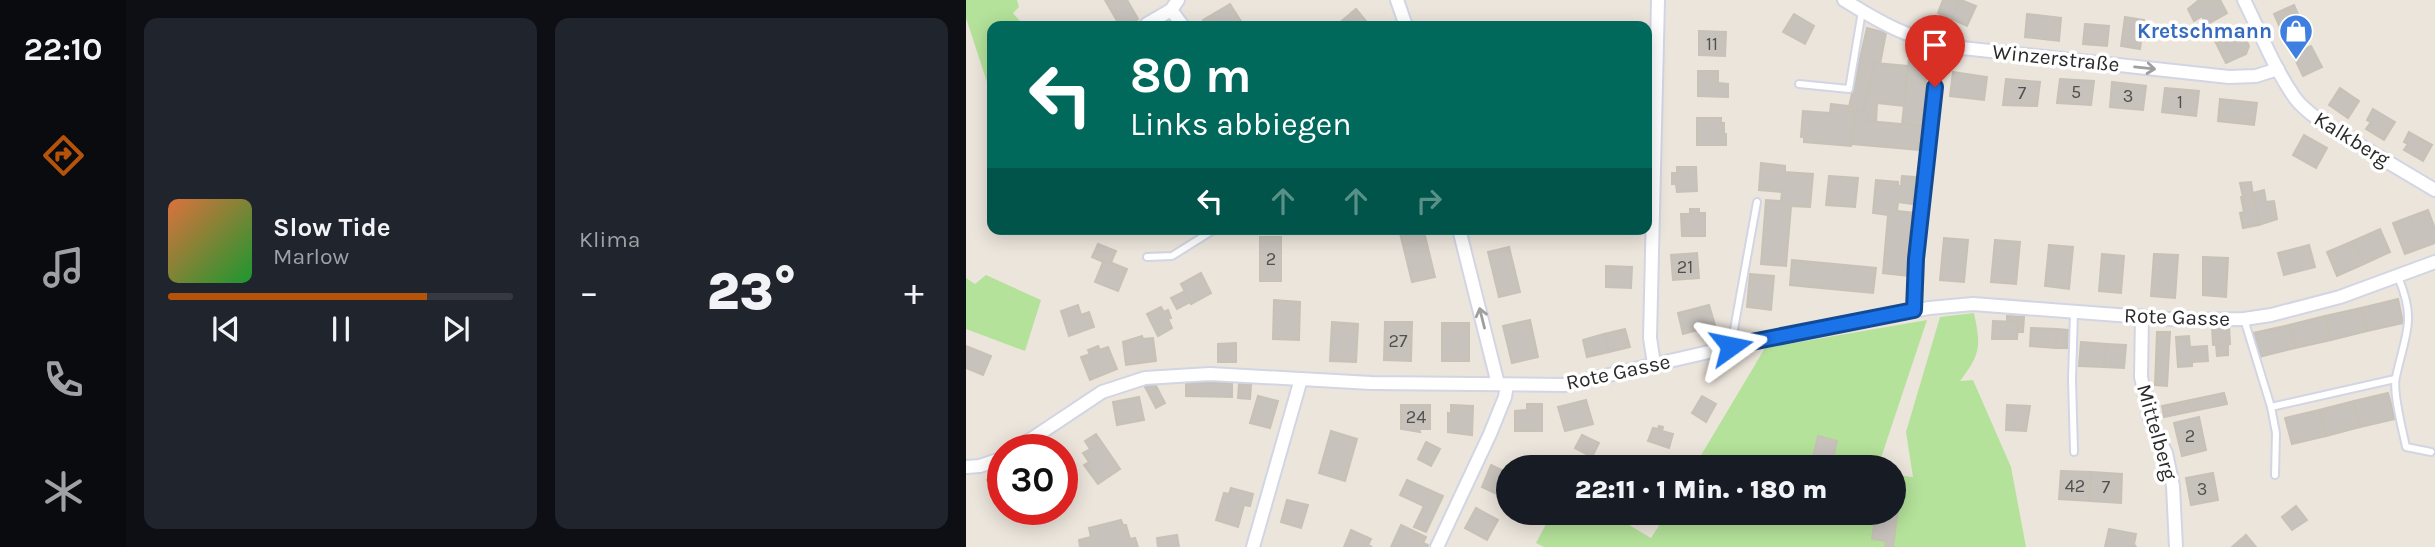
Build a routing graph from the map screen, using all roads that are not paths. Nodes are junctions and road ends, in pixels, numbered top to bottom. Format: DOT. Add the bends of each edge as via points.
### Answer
graph roads {
  1 [pos="1397,0"];
  2 [pos="1658,0"];
  3 [pos="1844,0"];
  4 [pos="2244,0"];
  5 [pos="1175,5"];
  6 [pos="1862,11"];
  7 [pos="1151,21"];
  8 [pos="1404,21"];
  9 [pos="1938,44"];
  10 [pos="2278,69"];
  11 [pos="1799,84"];
  12 [pos="2435,190"];
  13 [pos="1757,202"];
  14 [pos="1205,235"];
  15 [pos="1461,235"];
  16 [pos="1147,257"];
  17 [pos="2435,262"];
  18 [pos="2398,277"];
  19 [pos="1914,310"];
  20 [pos="2074,311"];
  21 [pos="2142,316"];
  22 [pos="2244,319"];
  23 [pos="1731,346"];
  24 [pos="1654,364"];
  25 [pos="1301,379"];
  26 [pos="2395,379"];
  27 [pos="1503,385"];
  28 [pos="2271,407"];
  29 [pos="1040,434"];
  30 [pos="2074,452"];
  31 [pos="2431,452"];
  32 [pos="987,464"];
  33 [pos="966,467"];
  34 [pos="2275,475"];
  35 [pos="1253,547"];
  36 [pos="1437,547"];
  37 [pos="2176,547"];
  1 -- 8 [label="street"];
  2 -- 24 [label="street" via="1650,338"];
  3 -- 6 [label="street, Winzerstraße"];
  4 -- 10 [label="street, Kalkberg"];
  5 -- 7 [label="street"];
  6 -- 9 [label="street, Winzerstraße" via="1901,33"];
  6 -- 11 [label="lane" via="1849,89"];
  9 -- 10 [label="street, Winzerstraße, one-way" via="2229,77"];
  9 -- 19 [label="lane"];
  10 -- 12 [label="street, Kalkberg" via="2297,100 2324,124"];
  13 -- 23 [label="lane"];
  14 -- 16 [label="lane" via="1172,256"];
  27 -- 15 [label="street, one-way"];
  17 -- 18 [label="street, Rote Gasse"];
  18 -- 22 [label="street, Rote Gasse" via="2329,300"];
  18 -- 26 [label="lane" via="2409,329"];
  19 -- 20 [label="street, Rote Gasse" via="1973,304"];
  19 -- 23 [label="street, Rote Gasse"];
  20 -- 21 [label="street, Rote Gasse"];
  20 -- 30 [label="lane"];
  21 -- 22 [label="street, Rote Gasse"];
  21 -- 37 [label="street, Mittelberg" via="2141,377 2173,486"];
  22 -- 28 [label="lane"];
  23 -- 24 [label="street, Rote Gasse"];
  24 -- 27 [label="street, Rote Gasse" via="1565,385"];
  25 -- 27 [label="street, Rote Gasse"];
  25 -- 29 [label="street, Rote Gasse" via="1210,374 1145,378 1102,392"];
  25 -- 35 [label="street"];
  26 -- 28 [label="lane"];
  26 -- 31 [label="lane" via="2406,447"];
  27 -- 36 [label="street" via="1505,397 1490,435"];
  28 -- 34 [label="lane"];
  32 -- 33 [label="street"];
}
